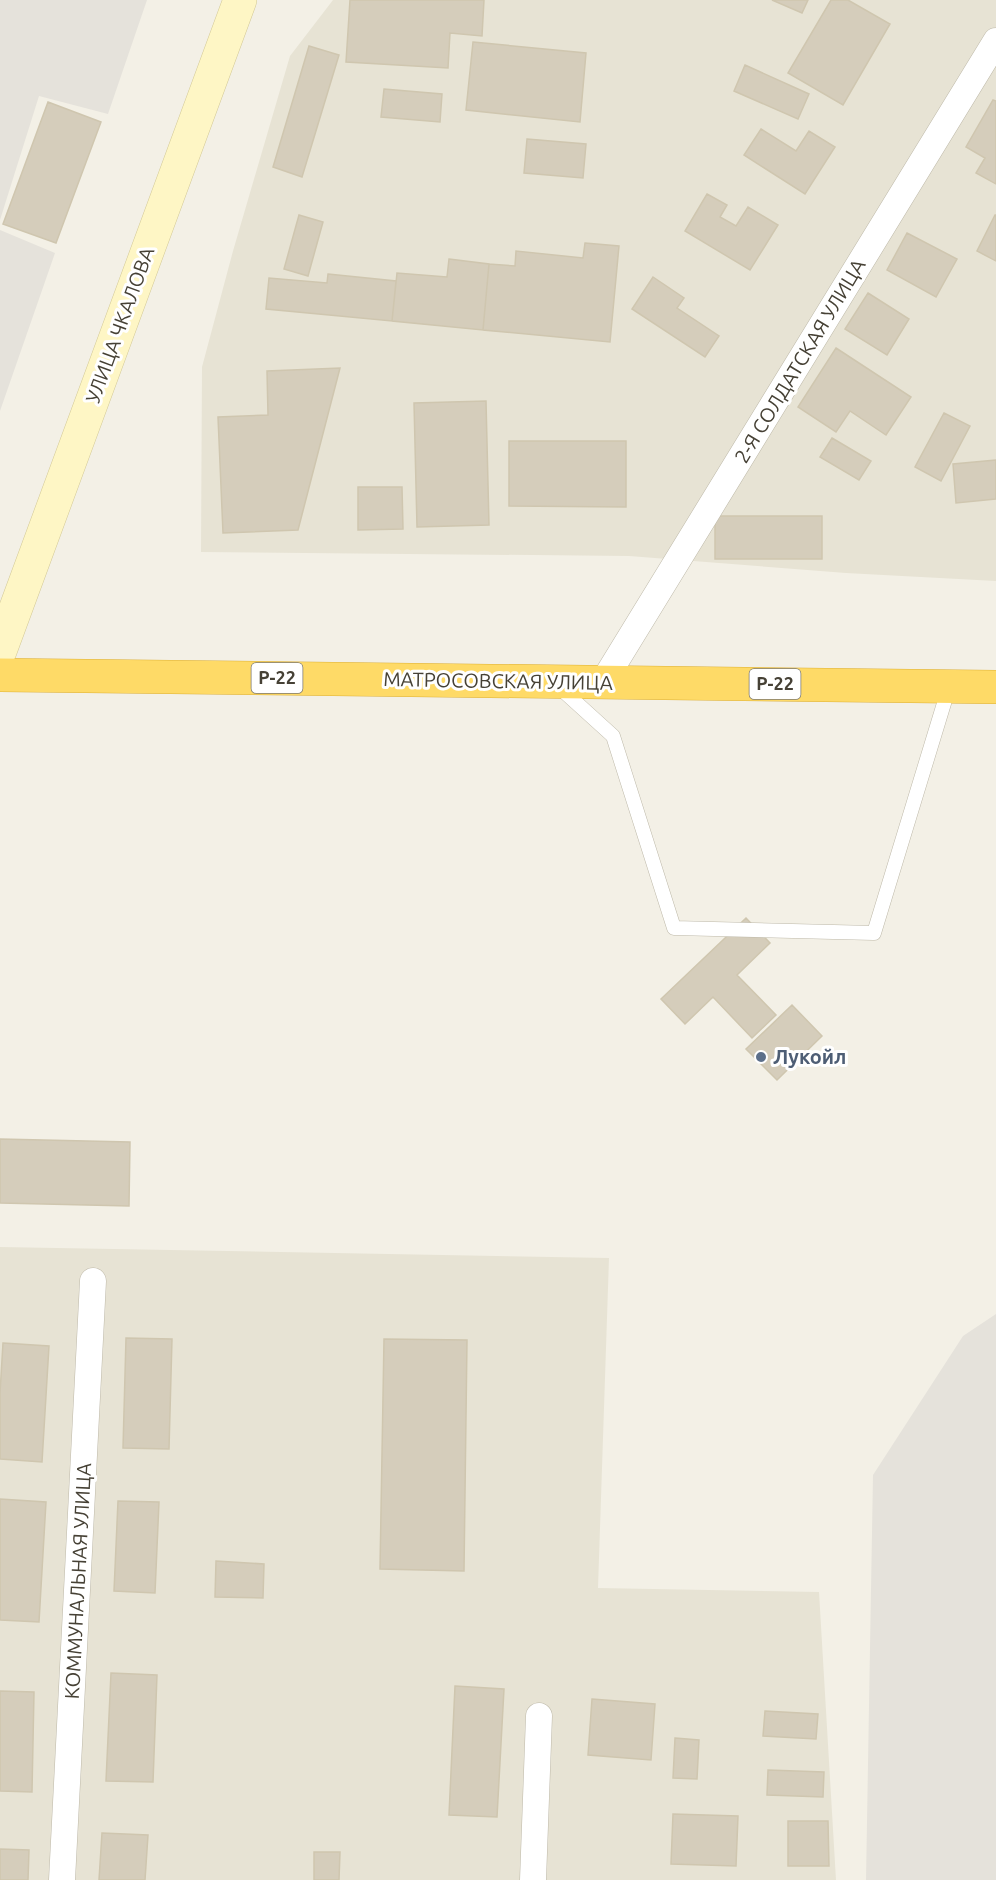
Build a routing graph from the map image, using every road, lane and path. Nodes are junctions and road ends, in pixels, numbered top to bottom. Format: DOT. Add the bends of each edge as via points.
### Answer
graph roads {
  1 [pos="240,0"];
  2 [pos="996,40"];
  3 [pos="0,651"];
  4 [pos="0,675"];
  5 [pos="553,682"];
  6 [pos="603,682"];
  7 [pos="950,686"];
  8 [pos="996,687"];
  9 [pos="93,1281"];
  10 [pos="539,1716"];
  11 [pos="62,1880"];
  12 [pos="533,1880"];
  1 -- 3 [label="street, УЛИЦА ЧКАЛОВА"];
  2 -- 6 [label="street, 2-Я СОЛДАТСКАЯ УЛИЦА"];
  4 -- 5 [label="highway, МАТРОСОВСКАЯ УЛИЦА / Р-22"];
  5 -- 6 [label="highway, МАТРОСОВСКАЯ УЛИЦА / Р-22"];
  5 -- 7 [label="lane" via="612,736 674,928 874,933"];
  6 -- 7 [label="highway, МАТРОСОВСКАЯ УЛИЦА / Р-22"];
  7 -- 8 [label="highway, МАТРОСОВСКАЯ УЛИЦА / Р-22"];
  9 -- 11 [label="street, КОММУНАЛЬНАЯ УЛИЦА"];
  10 -- 12 [label="street"];
}
